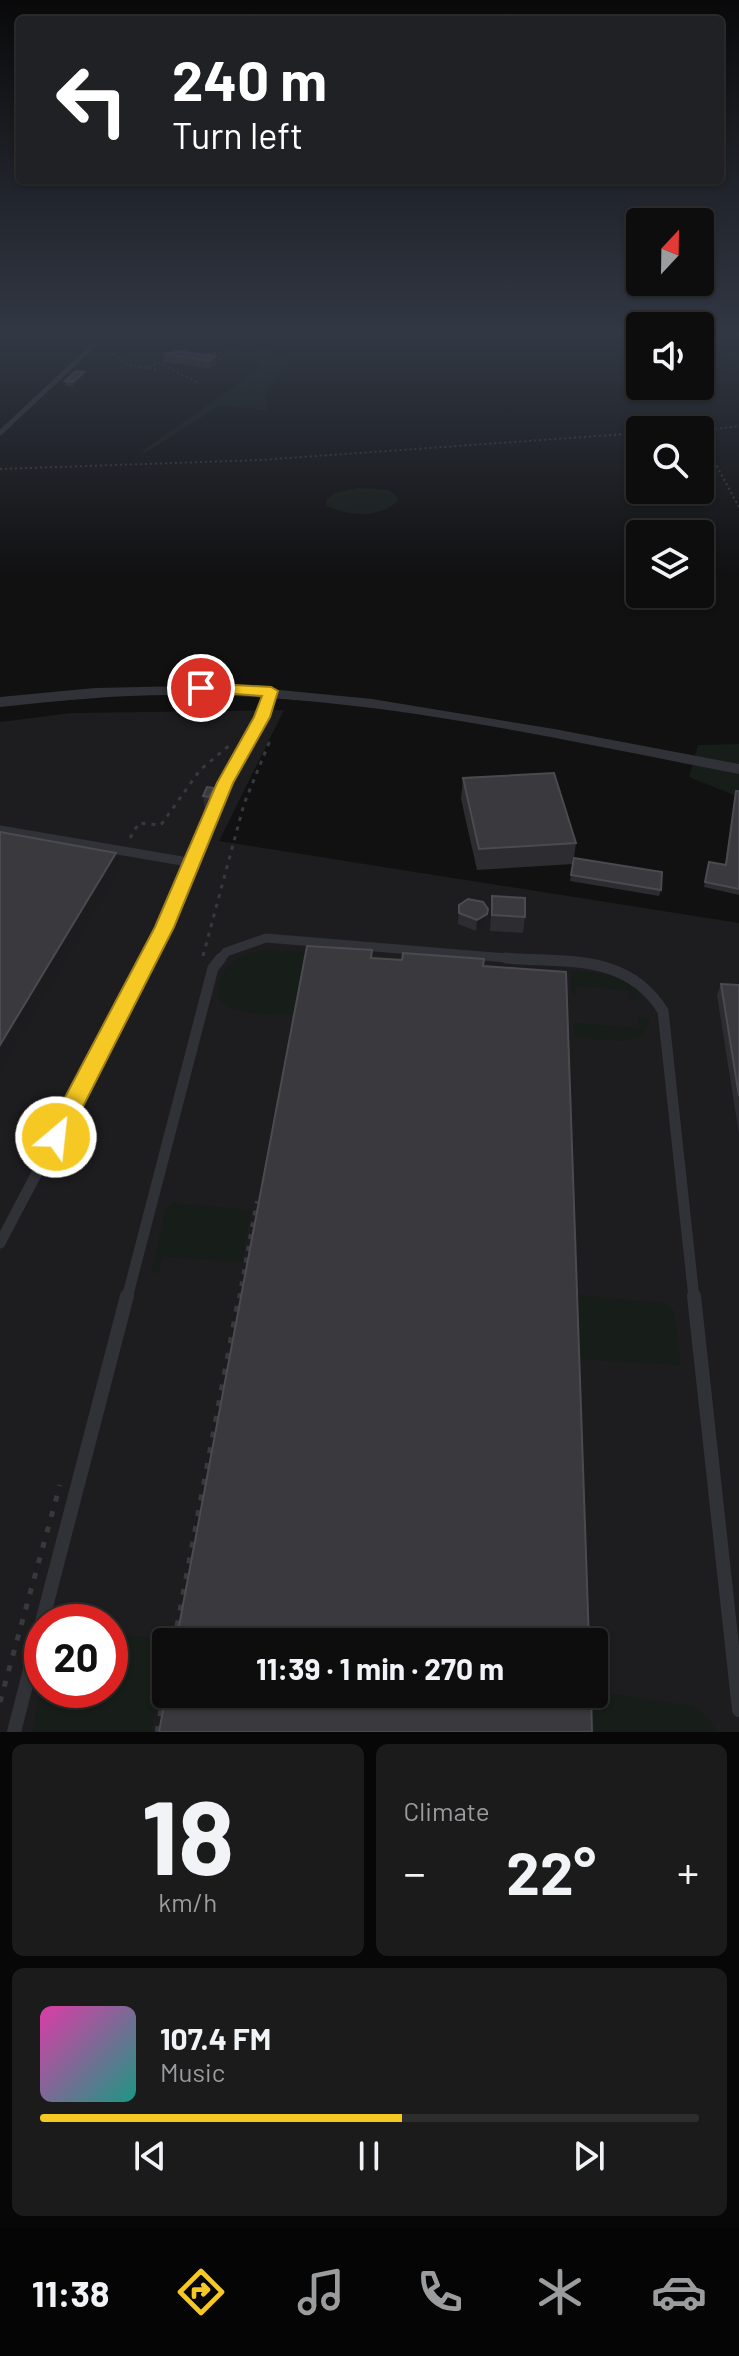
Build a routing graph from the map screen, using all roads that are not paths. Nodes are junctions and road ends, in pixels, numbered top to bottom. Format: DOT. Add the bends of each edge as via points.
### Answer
graph roads {
  1 [pos="20,414"];
  2 [pos="0,433"];
  3 [pos="271,691"];
  4 [pos="0,702"];
  5 [pos="739,769"];
  6 [pos="0,830"];
  7 [pos="194,863"];
  8 [pos="0,1243"];
  9 [pos="47,1604"];
  10 [pos="24,1693"];
  11 [pos="739,1710"];
  12 [pos="14,1732"];
  1 -- 2 [label="lane"];
  3 -- 4 [label="street" via="127,690"];
  3 -- 5 [label="street" via="383,704"];
  3 -- 7 [label="lane" via="225,783"];
  6 -- 7 [label="lane"];
  7 -- 8 [label="lane"];
  9 -- 11 [label="lane" via="213,968 226,952 266,938 609,966 636,975 663,1011"];
  10 -- 12 [label="lane"];
}
